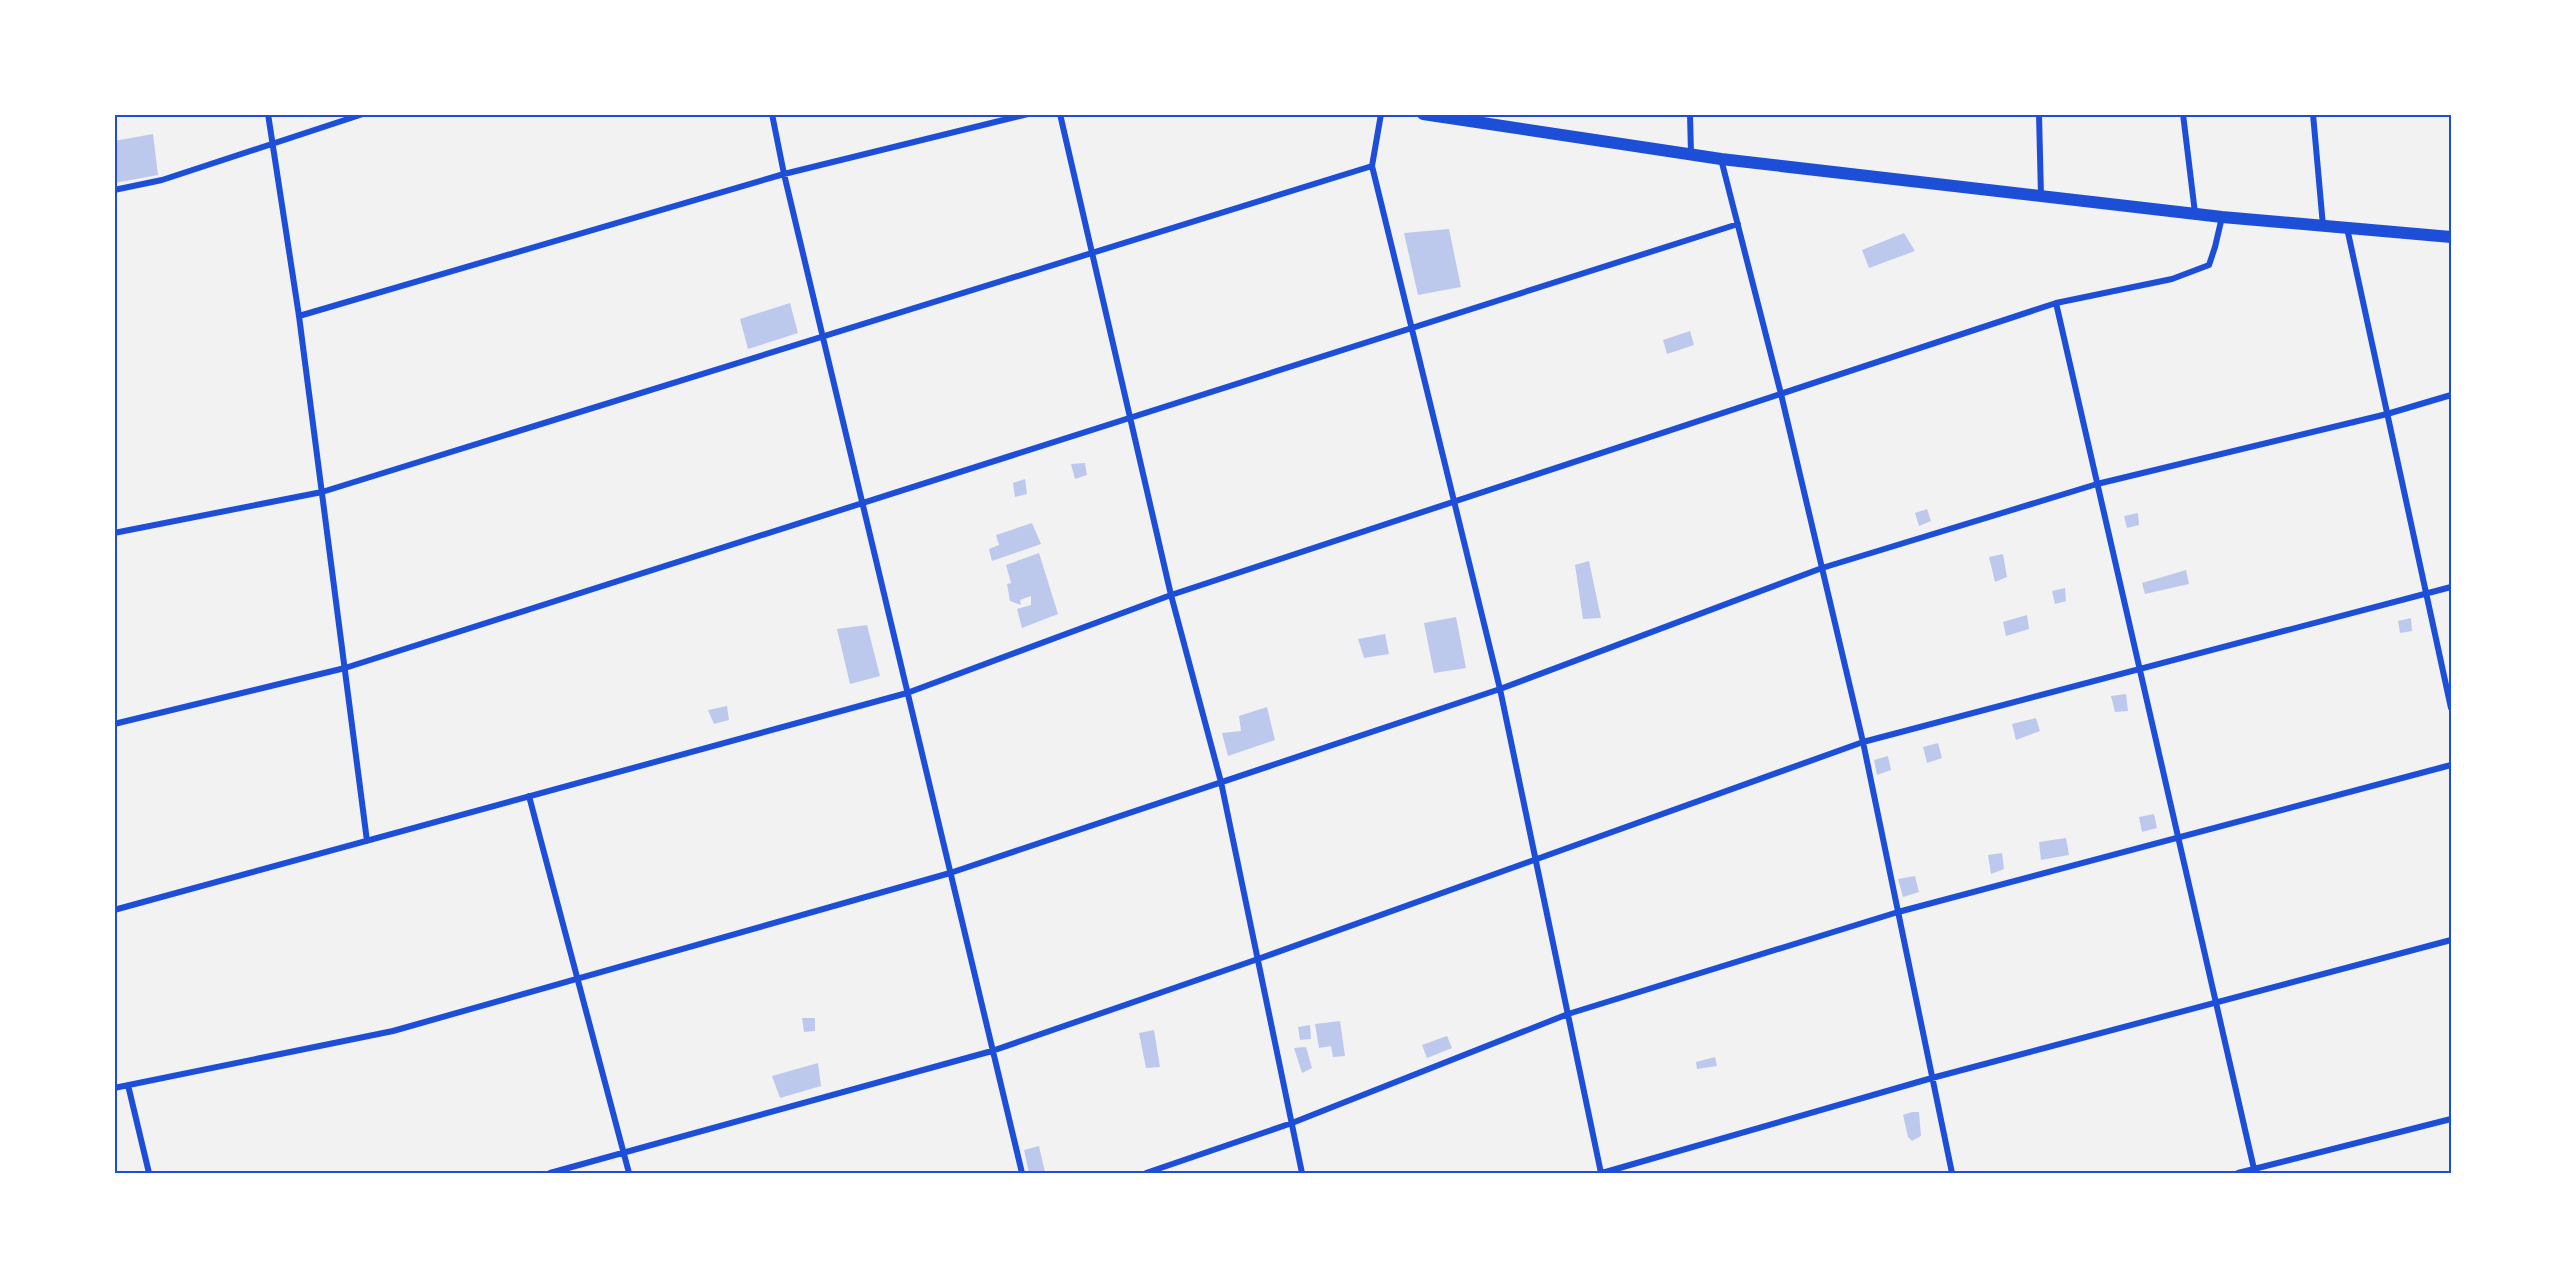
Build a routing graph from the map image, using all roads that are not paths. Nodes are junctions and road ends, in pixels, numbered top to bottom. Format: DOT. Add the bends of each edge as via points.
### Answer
graph roads {
  1 [pos="268,114"];
  2 [pos="363,114"];
  3 [pos="772,114"];
  4 [pos="1028,114"];
  5 [pos="1060,114"];
  6 [pos="1381,114"];
  7 [pos="1423,114"];
  8 [pos="1690,114"];
  9 [pos="2039,114"];
  10 [pos="2183,114"];
  11 [pos="2313,114"];
  12 [pos="272,145"];
  13 [pos="1691,154"];
  14 [pos="1721,159"];
  15 [pos="1372,166"];
  16 [pos="784,174"];
  17 [pos="114,190"];
  18 [pos="2042,196"];
  19 [pos="2195,214"];
  20 [pos="2222,217"];
  21 [pos="1738,224"];
  22 [pos="2323,226"];
  23 [pos="2347,228"];
  24 [pos="2451,237"];
  25 [pos="1092,253"];
  26 [pos="2056,303"];
  27 [pos="299,316"];
  28 [pos="1412,328"];
  29 [pos="824,336"];
  30 [pos="1781,394"];
  31 [pos="2451,395"];
  32 [pos="2387,414"];
  33 [pos="1131,417"];
  34 [pos="2097,484"];
  35 [pos="322,492"];
  36 [pos="1455,502"];
  37 [pos="862,503"];
  38 [pos="114,533"];
  39 [pos="1822,568"];
  40 [pos="2451,587"];
  41 [pos="2426,593"];
  42 [pos="1171,595"];
  43 [pos="345,668"];
  44 [pos="2139,669"];
  45 [pos="1500,688"];
  46 [pos="908,693"];
  47 [pos="2451,708"];
  48 [pos="114,724"];
  49 [pos="1863,742"];
  50 [pos="2451,765"];
  51 [pos="1221,782"];
  52 [pos="529,796"];
  53 [pos="2178,837"];
  54 [pos="367,841"];
  55 [pos="1536,858"];
  56 [pos="950,873"];
  57 [pos="114,910"];
  58 [pos="1898,912"];
  59 [pos="2451,940"];
  60 [pos="1258,959"];
  61 [pos="578,979"];
  62 [pos="2216,1003"];
  63 [pos="1568,1014"];
  64 [pos="992,1051"];
  65 [pos="1932,1078"];
  66 [pos="128,1085"];
  67 [pos="114,1088"];
  68 [pos="2451,1119"];
  69 [pos="1292,1123"];
  70 [pos="624,1153"];
  71 [pos="2254,1169"];
  72 [pos="149,1173"];
  73 [pos="550,1173"];
  74 [pos="629,1173"];
  75 [pos="1022,1173"];
  76 [pos="1146,1173"];
  77 [pos="1302,1173"];
  78 [pos="1601,1173"];
  79 [pos="1952,1173"];
  80 [pos="2238,1173"];
  1 -- 12 [label="street"];
  2 -- 12 [label="street"];
  3 -- 16 [label="street"];
  4 -- 16 [label="street"];
  5 -- 25 [label="street"];
  6 -- 15 [label="street"];
  7 -- 13 [label="main road"];
  8 -- 13 [label="street"];
  9 -- 18 [label="street"];
  10 -- 19 [label="street"];
  11 -- 22 [label="street"];
  12 -- 17 [label="street" via="162,180"];
  12 -- 27 [label="street"];
  13 -- 14 [label="main road"];
  14 -- 18 [label="main road"];
  14 -- 21 [label="street"];
  15 -- 25 [label="street"];
  15 -- 28 [label="street"];
  16 -- 27 [label="street"];
  16 -- 29 [label="street"];
  18 -- 19 [label="main road"];
  19 -- 20 [label="main road"];
  20 -- 22 [label="main road"];
  20 -- 26 [label="street" via="2209,265 2172,279"];
  21 -- 28 [label="street"];
  21 -- 30 [label="street"];
  22 -- 23 [label="main road"];
  23 -- 24 [label="main road"];
  23 -- 32 [label="street"];
  25 -- 29 [label="street"];
  25 -- 33 [label="street"];
  26 -- 30 [label="street"];
  26 -- 34 [label="street"];
  27 -- 35 [label="street"];
  28 -- 33 [label="street"];
  28 -- 36 [label="street"];
  29 -- 35 [label="street"];
  29 -- 37 [label="street"];
  30 -- 36 [label="street"];
  30 -- 39 [label="street"];
  31 -- 32 [label="street"];
  32 -- 34 [label="street"];
  32 -- 41 [label="street"];
  33 -- 37 [label="street"];
  33 -- 42 [label="street"];
  34 -- 39 [label="street"];
  34 -- 44 [label="street"];
  35 -- 38 [label="street"];
  35 -- 43 [label="street"];
  36 -- 42 [label="street"];
  36 -- 45 [label="street"];
  37 -- 43 [label="street"];
  37 -- 46 [label="street"];
  39 -- 45 [label="street"];
  39 -- 49 [label="street"];
  40 -- 41 [label="street"];
  41 -- 44 [label="street"];
  41 -- 47 [label="street"];
  42 -- 46 [label="street"];
  42 -- 51 [label="street"];
  43 -- 48 [label="street"];
  43 -- 54 [label="street"];
  44 -- 49 [label="street"];
  44 -- 53 [label="street"];
  45 -- 51 [label="street"];
  45 -- 55 [label="street"];
  46 -- 52 [label="street"];
  46 -- 56 [label="street"];
  49 -- 55 [label="street"];
  49 -- 58 [label="street"];
  50 -- 53 [label="street"];
  51 -- 56 [label="street"];
  51 -- 60 [label="street"];
  52 -- 54 [label="street"];
  52 -- 61 [label="street"];
  53 -- 58 [label="street"];
  53 -- 62 [label="street"];
  54 -- 57 [label="street"];
  55 -- 60 [label="street"];
  55 -- 63 [label="street"];
  56 -- 61 [label="street"];
  56 -- 64 [label="street"];
  58 -- 63 [label="street"];
  58 -- 65 [label="street"];
  59 -- 62 [label="street"];
  60 -- 64 [label="street"];
  60 -- 69 [label="street"];
  61 -- 66 [label="street" via="393,1031"];
  61 -- 70 [label="street"];
  62 -- 65 [label="street"];
  62 -- 71 [label="street"];
  63 -- 69 [label="street"];
  63 -- 78 [label="street"];
  64 -- 70 [label="street"];
  64 -- 75 [label="street"];
  65 -- 78 [label="street"];
  65 -- 79 [label="street"];
  66 -- 67 [label="street"];
  66 -- 72 [label="street"];
  68 -- 71 [label="street"];
  69 -- 76 [label="street"];
  69 -- 77 [label="street"];
  70 -- 73 [label="street"];
  70 -- 74 [label="street"];
  71 -- 80 [label="street"];
}
